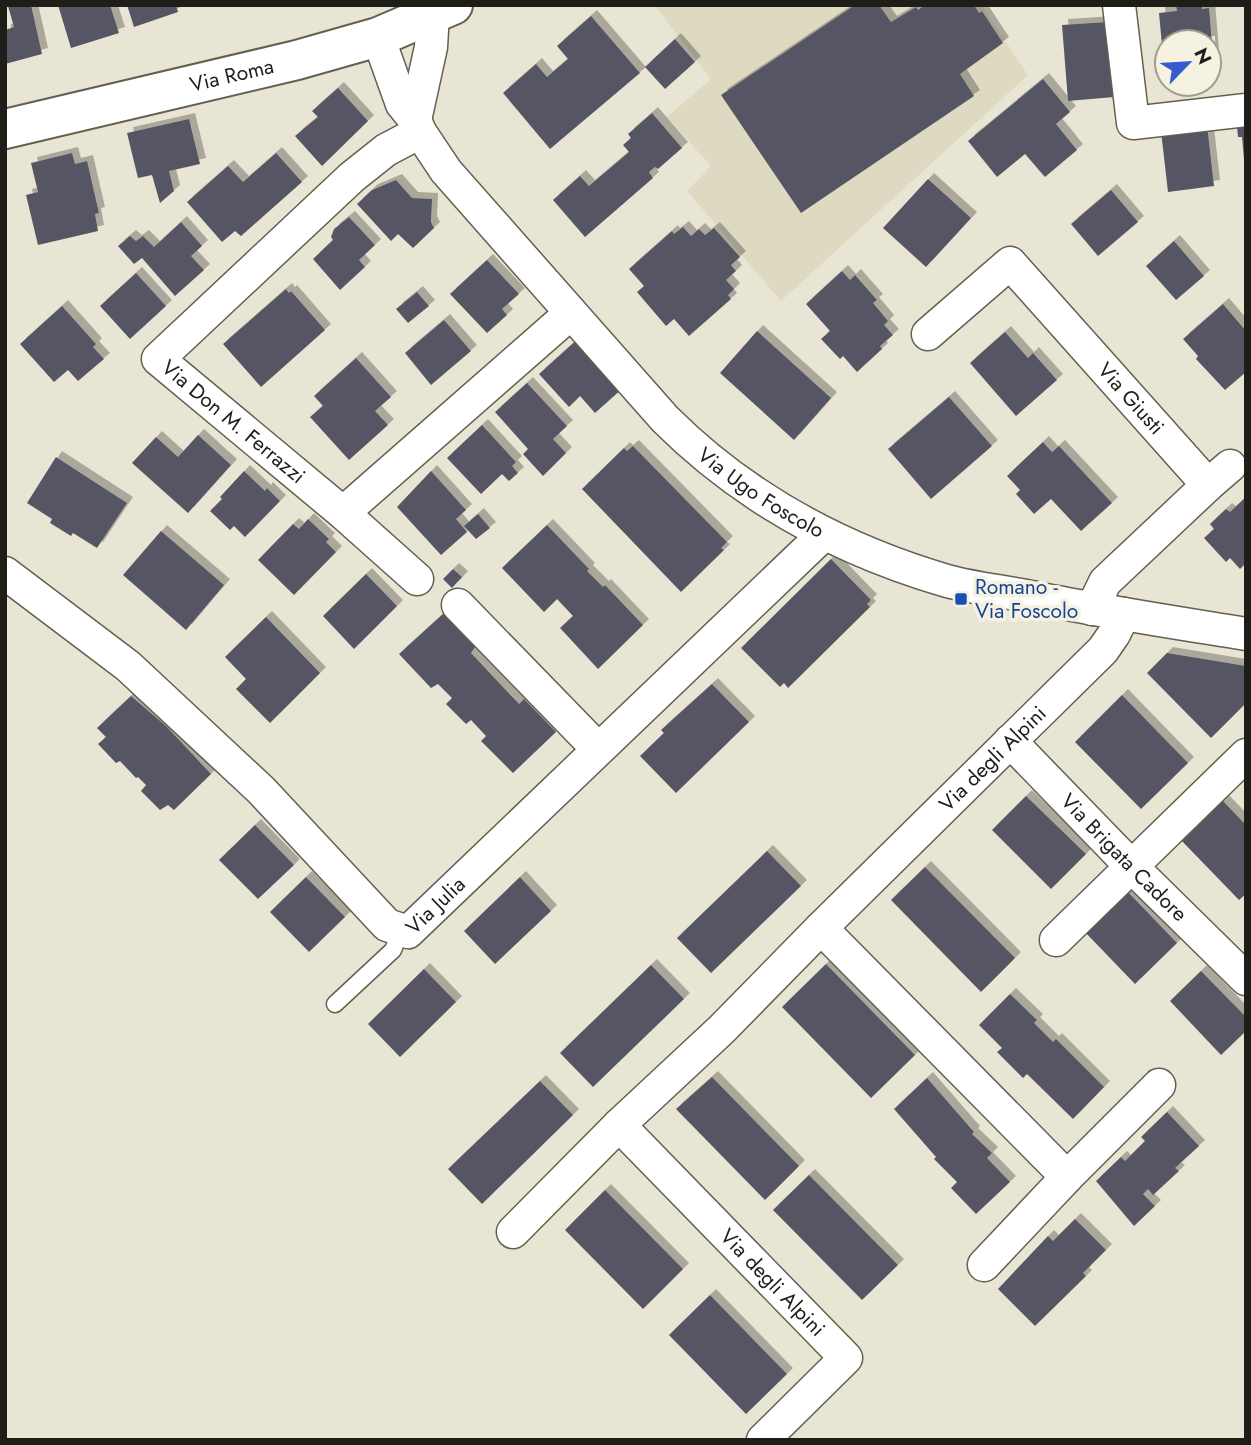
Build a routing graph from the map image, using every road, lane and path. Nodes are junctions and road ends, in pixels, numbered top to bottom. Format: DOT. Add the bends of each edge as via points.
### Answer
graph roads {
  1 [pos="1119,5"];
  2 [pos="443,9"];
  3 [pos="378,37"];
  4 [pos="1246,110"];
  5 [pos="417,126"];
  6 [pos="5,129"];
  7 [pos="571,313"];
  8 [pos="928,334"];
  9 [pos="343,513"];
  10 [pos="824,534"];
  11 [pos="5,573"];
  12 [pos="417,579"];
  13 [pos="458,605"];
  14 [pos="1092,609"];
  15 [pos="1124,614"];
  16 [pos="1246,634"];
  17 [pos="1010,741"];
  18 [pos="598,749"];
  19 [pos="1246,755"];
  20 [pos="1132,867"];
  21 [pos="821,928"];
  22 [pos="401,930"];
  23 [pos="1056,940"];
  24 [pos="1244,973"];
  25 [pos="335,1004"];
  26 [pos="1160,1085"];
  27 [pos="619,1125"];
  28 [pos="1067,1177"];
  29 [pos="513,1232"];
  30 [pos="984,1265"];
  31 [pos="764,1440"];
  1 -- 4 [label="street" via="1133,123"];
  2 -- 3 [label="main road, Via Roma"];
  2 -- 5 [label="street"];
  3 -- 5 [label="street, Via Ugo Foscolo" via="402,104"];
  3 -- 6 [label="main road, Via Roma" via="298,61"];
  5 -- 7 [label="street, Via Ugo Foscolo" via="446,172"];
  5 -- 9 [label="street, Via Don M. Ferrazzi" via="352,177 158,359"];
  7 -- 9 [label="street"];
  7 -- 10 [label="street, Via Ugo Foscolo" via="694,448 726,474"];
  8 -- 14 [label="street, Via Giusti" via="1010,263 1219,475 1105,582"];
  9 -- 12 [label="street"];
  10 -- 14 [label="street, Via Ugo Foscolo" via="882,560 950,582"];
  10 -- 18 [label="street, Via Julia"];
  11 -- 22 [label="street, Via Julia" via="128,666 261,790 387,925"];
  13 -- 18 [label="street"];
  14 -- 15 [label="street, Via Ugo Foscolo"];
  15 -- 16 [label="street, Via Ugo Foscolo"];
  15 -- 17 [label="street, Via degli Alpini" via="1103,650"];
  17 -- 20 [label="street, Via Brigata Cadore"];
  17 -- 21 [label="street, Via degli Alpini"];
  18 -- 22 [label="street, Via Julia" via="408,932"];
  19 -- 20 [label="street"];
  20 -- 23 [label="street"];
  20 -- 24 [label="street, Via Brigata Cadore"];
  21 -- 27 [label="street, Via degli Alpini"];
  21 -- 28 [label="street"];
  22 -- 25 [label="lane" via="393,950"];
  26 -- 28 [label="street"];
  27 -- 29 [label="street, Via degli Alpini"];
  27 -- 31 [label="street, Via degli Alpini" via="846,1358"];
  28 -- 30 [label="street"];
}
